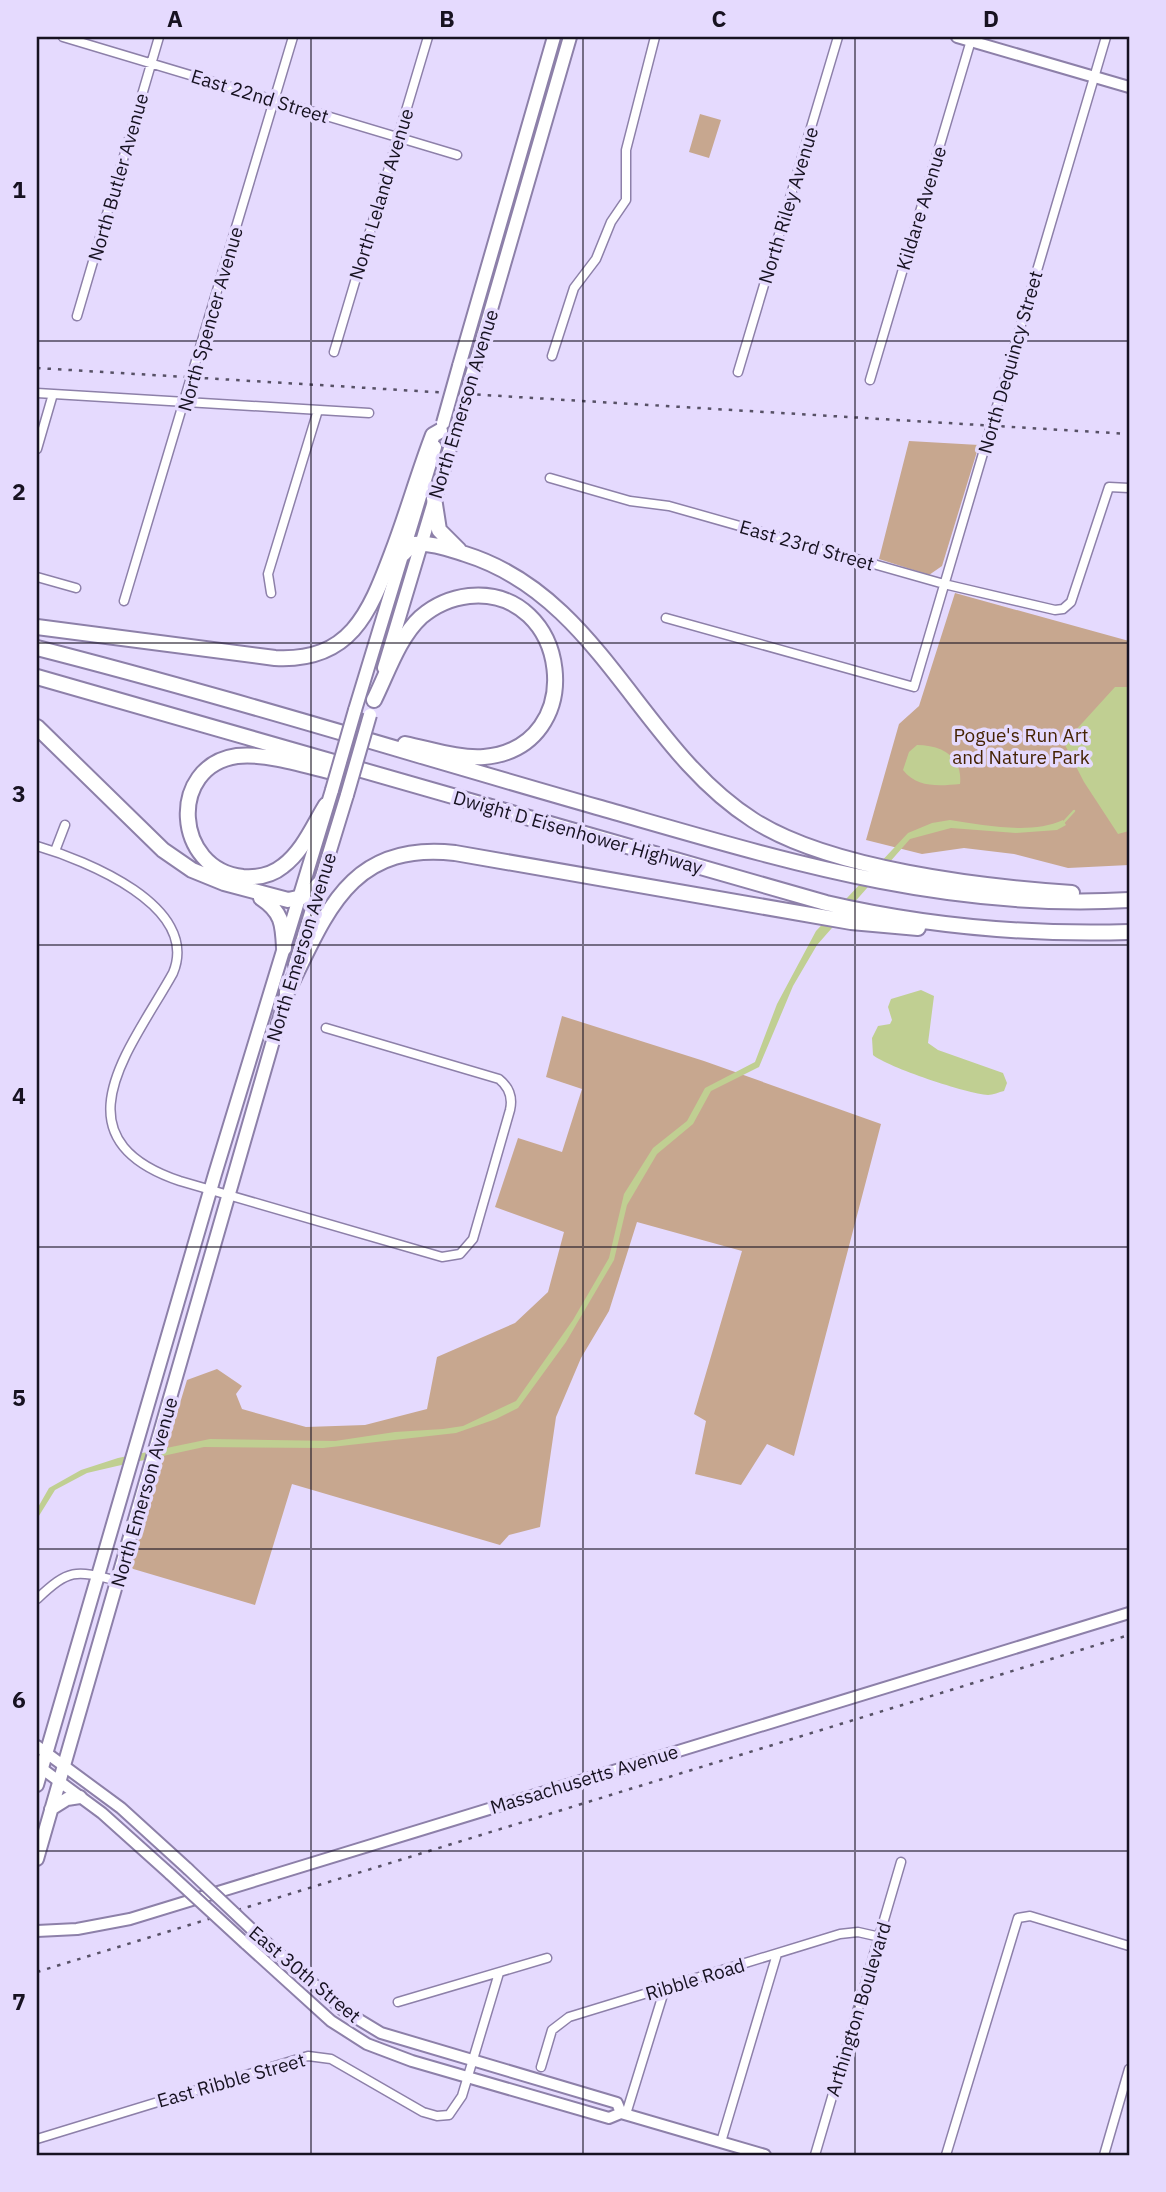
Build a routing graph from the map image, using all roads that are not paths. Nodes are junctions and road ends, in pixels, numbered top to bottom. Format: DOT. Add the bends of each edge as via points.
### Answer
graph roads {
  1 [pos="64,37"];
  2 [pos="159,37"];
  3 [pos="293,37"];
  4 [pos="428,37"];
  5 [pos="554,37"];
  6 [pos="570,37"];
  7 [pos="654,37"];
  8 [pos="838,37"];
  9 [pos="957,37"];
  10 [pos="1106,37"];
  11 [pos="972,39"];
  12 [pos="152,63"];
  13 [pos="1094,76"];
  14 [pos="1129,87"];
  15 [pos="274,99"];
  16 [pos="398,137"];
  17 [pos="457,155"];
  18 [pos="77,316"];
  19 [pos="334,352"];
  20 [pos="552,356"];
  21 [pos="738,372"];
  22 [pos="870,380"];
  23 [pos="37,393"];
  24 [pos="53,394"];
  25 [pos="186,402"];
  26 [pos="318,410"];
  27 [pos="369,413"];
  28 [pos="442,427"];
  29 [pos="37,449"];
  30 [pos="550,478"];
  31 [pos="1129,488"];
  32 [pos="434,498"];
  33 [pos="420,544"];
  34 [pos="463,553"];
  35 [pos="403,554"];
  36 [pos="37,577"];
  37 [pos="944,583"];
  38 [pos="76,588"];
  39 [pos="271,593"];
  40 [pos="124,601"];
  41 [pos="666,618"];
  42 [pos="37,627"];
  43 [pos="37,648"];
  44 [pos="37,677"];
  45 [pos="374,700"];
  46 [pos="312,726"];
  47 [pos="37,727"];
  48 [pos="465,800"];
  49 [pos="326,805"];
  50 [pos="65,825"];
  51 [pos="37,846"];
  52 [pos="55,851"];
  53 [pos="320,883"];
  54 [pos="251,891"];
  55 [pos="298,899"];
  56 [pos="1129,899"];
  57 [pos="866,918"];
  58 [pos="1129,932"];
  59 [pos="284,948"];
  60 [pos="287,992"];
  61 [pos="326,1028"];
  62 [pos="220,1192"];
  63 [pos="98,1576"];
  64 [pos="118,1581"];
  65 [pos="37,1599"];
  66 [pos="1129,1613"];
  67 [pos="41,1749"];
  68 [pos="64,1765"];
  69 [pos="39,1766"];
  70 [pos="59,1781"];
  71 [pos="37,1785"];
  72 [pos="80,1797"];
  73 [pos="51,1809"];
  74 [pos="37,1859"];
  75 [pos="901,1862"];
  76 [pos="37,1931"];
  77 [pos="880,1937"];
  78 [pos="1129,1946"];
  79 [pos="777,1954"];
  80 [pos="547,1958"];
  81 [pos="499,1973"];
  82 [pos="665,1988"];
  83 [pos="398,2002"];
  84 [pos="541,2067"];
  85 [pos="1129,2069"];
  86 [pos="470,2070"];
  87 [pos="623,2113"];
  88 [pos="37,2139"];
  89 [pos="722,2143"];
  90 [pos="765,2155"];
  91 [pos="815,2155"];
  92 [pos="946,2155"];
  93 [pos="1104,2155"];
  1 -- 12 [label="street, East 22nd Street"];
  2 -- 12 [label="street, North Butler Avenue"];
  3 -- 15 [label="street, North Spencer Avenue"];
  4 -- 16 [label="street, North Leland Avenue"];
  5 -- 28 [label="main road, North Emerson Avenue, bridge"];
  6 -- 32 [label="main road, North Emerson Avenue, bridge"];
  7 -- 20 [label="street" via="626,150 626,200 611,222 596,260 574,288"];
  8 -- 21 [label="street, North Riley Avenue"];
  9 -- 11 [label="main road"];
  10 -- 13 [label="street, North Dequincy Street"];
  11 -- 13 [label="main road"];
  11 -- 22 [label="street, Kildare Avenue"];
  12 -- 15 [label="street, East 22nd Street"];
  12 -- 18 [label="street, North Butler Avenue"];
  13 -- 14 [label="main road"];
  13 -- 37 [label="street, North Dequincy Street"];
  15 -- 16 [label="street, East 22nd Street"];
  15 -- 25 [label="street, North Spencer Avenue"];
  16 -- 17 [label="street, East 22nd Street"];
  16 -- 19 [label="street, North Leland Avenue"];
  23 -- 24 [label="street"];
  24 -- 25 [label="street"];
  24 -- 29 [label="street"];
  25 -- 26 [label="street"];
  25 -- 40 [label="street, North Spencer Avenue"];
  26 -- 27 [label="street"];
  26 -- 39 [label="street" via="268,574"];
  28 -- 35 [label="main road, North Emerson Avenue"];
  28 -- 42 [label="highway" via="433,435 370,609 351,633 321,652 275,658"];
  30 -- 37 [label="street, East 23rd Street" via="630,501 669,506"];
  31 -- 37 [label="street, East 23rd Street" via="1109,487 1071,602 1063,609"];
  32 -- 33 [label="main road, North Emerson Avenue"];
  32 -- 34 [label="highway" via="439,530"];
  33 -- 34 [label="highway"];
  33 -- 35 [label="highway"];
  33 -- 45 [label="main road, North Emerson Avenue"];
  34 -- 56 [label="highway" via="513,573 556,606 683,759 754,821 852,859 909,872"];
  35 -- 49 [label="main road, North Emerson Avenue, bridge"];
  36 -- 38 [label="street"];
  37 -- 41 [label="street, North Dequincy Street" via="914,687"];
  43 -- 46 [label="highway, Dwight D Eisenhower Highway"];
  44 -- 48 [label="highway, Dwight D Eisenhower Highway"];
  45 -- 46 [label="highway" via="415,623 435,607 462,597 490,597 522,611 543,634 555,661 556,689 544,721 528,739 503,753 468,756"];
  45 -- 53 [label="main road, North Emerson Avenue, bridge"];
  46 -- 56 [label="highway, Dwight D Eisenhower Highway" via="836,874 1019,900"];
  47 -- 54 [label="highway" via="168,854 203,875"];
  48 -- 49 [label="highway" via="238,756 215,764 200,778 189,798 187,824 196,849 212,866 232,875 260,876 291,860"];
  48 -- 57 [label="highway, Dwight D Eisenhower Highway"];
  49 -- 55 [label="main road, North Emerson Avenue"];
  50 -- 52 [label="street"];
  51 -- 52 [label="street"];
  52 -- 62 [label="street" via="96,866 119,881 165,917 176,934 177,965 117,1068 111,1114 118,1137 139,1163"];
  53 -- 55 [label="highway"];
  53 -- 60 [label="main road, North Emerson Avenue"];
  54 -- 55 [label="highway"];
  54 -- 59 [label="highway" via="278,912"];
  55 -- 59 [label="main road, North Emerson Avenue"];
  57 -- 58 [label="highway" via="899,928"];
  57 -- 60 [label="highway" via="798,913 467,855 418,852 379,864 339,894"];
  59 -- 62 [label="main road, North Emerson Avenue"];
  60 -- 62 [label="main road, North Emerson Avenue"];
  61 -- 62 [label="street" via="499,1079 510,1092 510,1110 474,1236 460,1254 442,1257"];
  62 -- 63 [label="main road, North Emerson Avenue" via="138,1438"];
  62 -- 64 [label="main road, North Emerson Avenue"];
  63 -- 64 [label="street"];
  63 -- 65 [label="street" via="68,1573"];
  63 -- 67 [label="main road, North Emerson Avenue"];
  64 -- 68 [label="main road, North Emerson Avenue"];
  66 -- 76 [label="main road, Massachusetts Avenue" via="130,1919"];
  67 -- 68 [label="main road, East 30th Street"];
  67 -- 69 [label="main road, North Emerson Avenue"];
  68 -- 70 [label="main road, North Emerson Avenue"];
  68 -- 86 [label="main road, East 30th Street, bridge" via="121,1808 331,2000 361,2022"];
  69 -- 70 [label="main road, East 30th Street"];
  69 -- 71 [label="main road, North Emerson Avenue"];
  70 -- 72 [label="main road, East 30th Street"];
  70 -- 73 [label="main road, North Emerson Avenue"];
  72 -- 73 [label="main road" via="67,1798"];
  72 -- 86 [label="main road, East 30th Street, bridge" via="320,2013 355,2038 397,2056"];
  73 -- 74 [label="main road, North Emerson Avenue"];
  75 -- 77 [label="street, Arthington Boulevard"];
  77 -- 79 [label="street, Ribble Road" via="849,1933"];
  77 -- 91 [label="street, Arthington Boulevard"];
  78 -- 92 [label="street" via="1030,1916 1018,1918"];
  79 -- 82 [label="street, Ribble Road"];
  79 -- 89 [label="street"];
  80 -- 81 [label="street"];
  81 -- 83 [label="street"];
  81 -- 86 [label="street"];
  82 -- 84 [label="street, Ribble Road" via="561,2021 551,2033"];
  82 -- 87 [label="street"];
  85 -- 93 [label="street"];
  86 -- 87 [label="main road, East 30th Street" via="617,2104"];
  86 -- 87 [label="main road, East 30th Street" via="612,2118"];
  86 -- 88 [label="street, East Ribble Street" via="449,2115 416,2108 331,2059 308,2056"];
  87 -- 89 [label="main road, East 30th Street"];
  89 -- 90 [label="main road, East 30th Street"];
}
